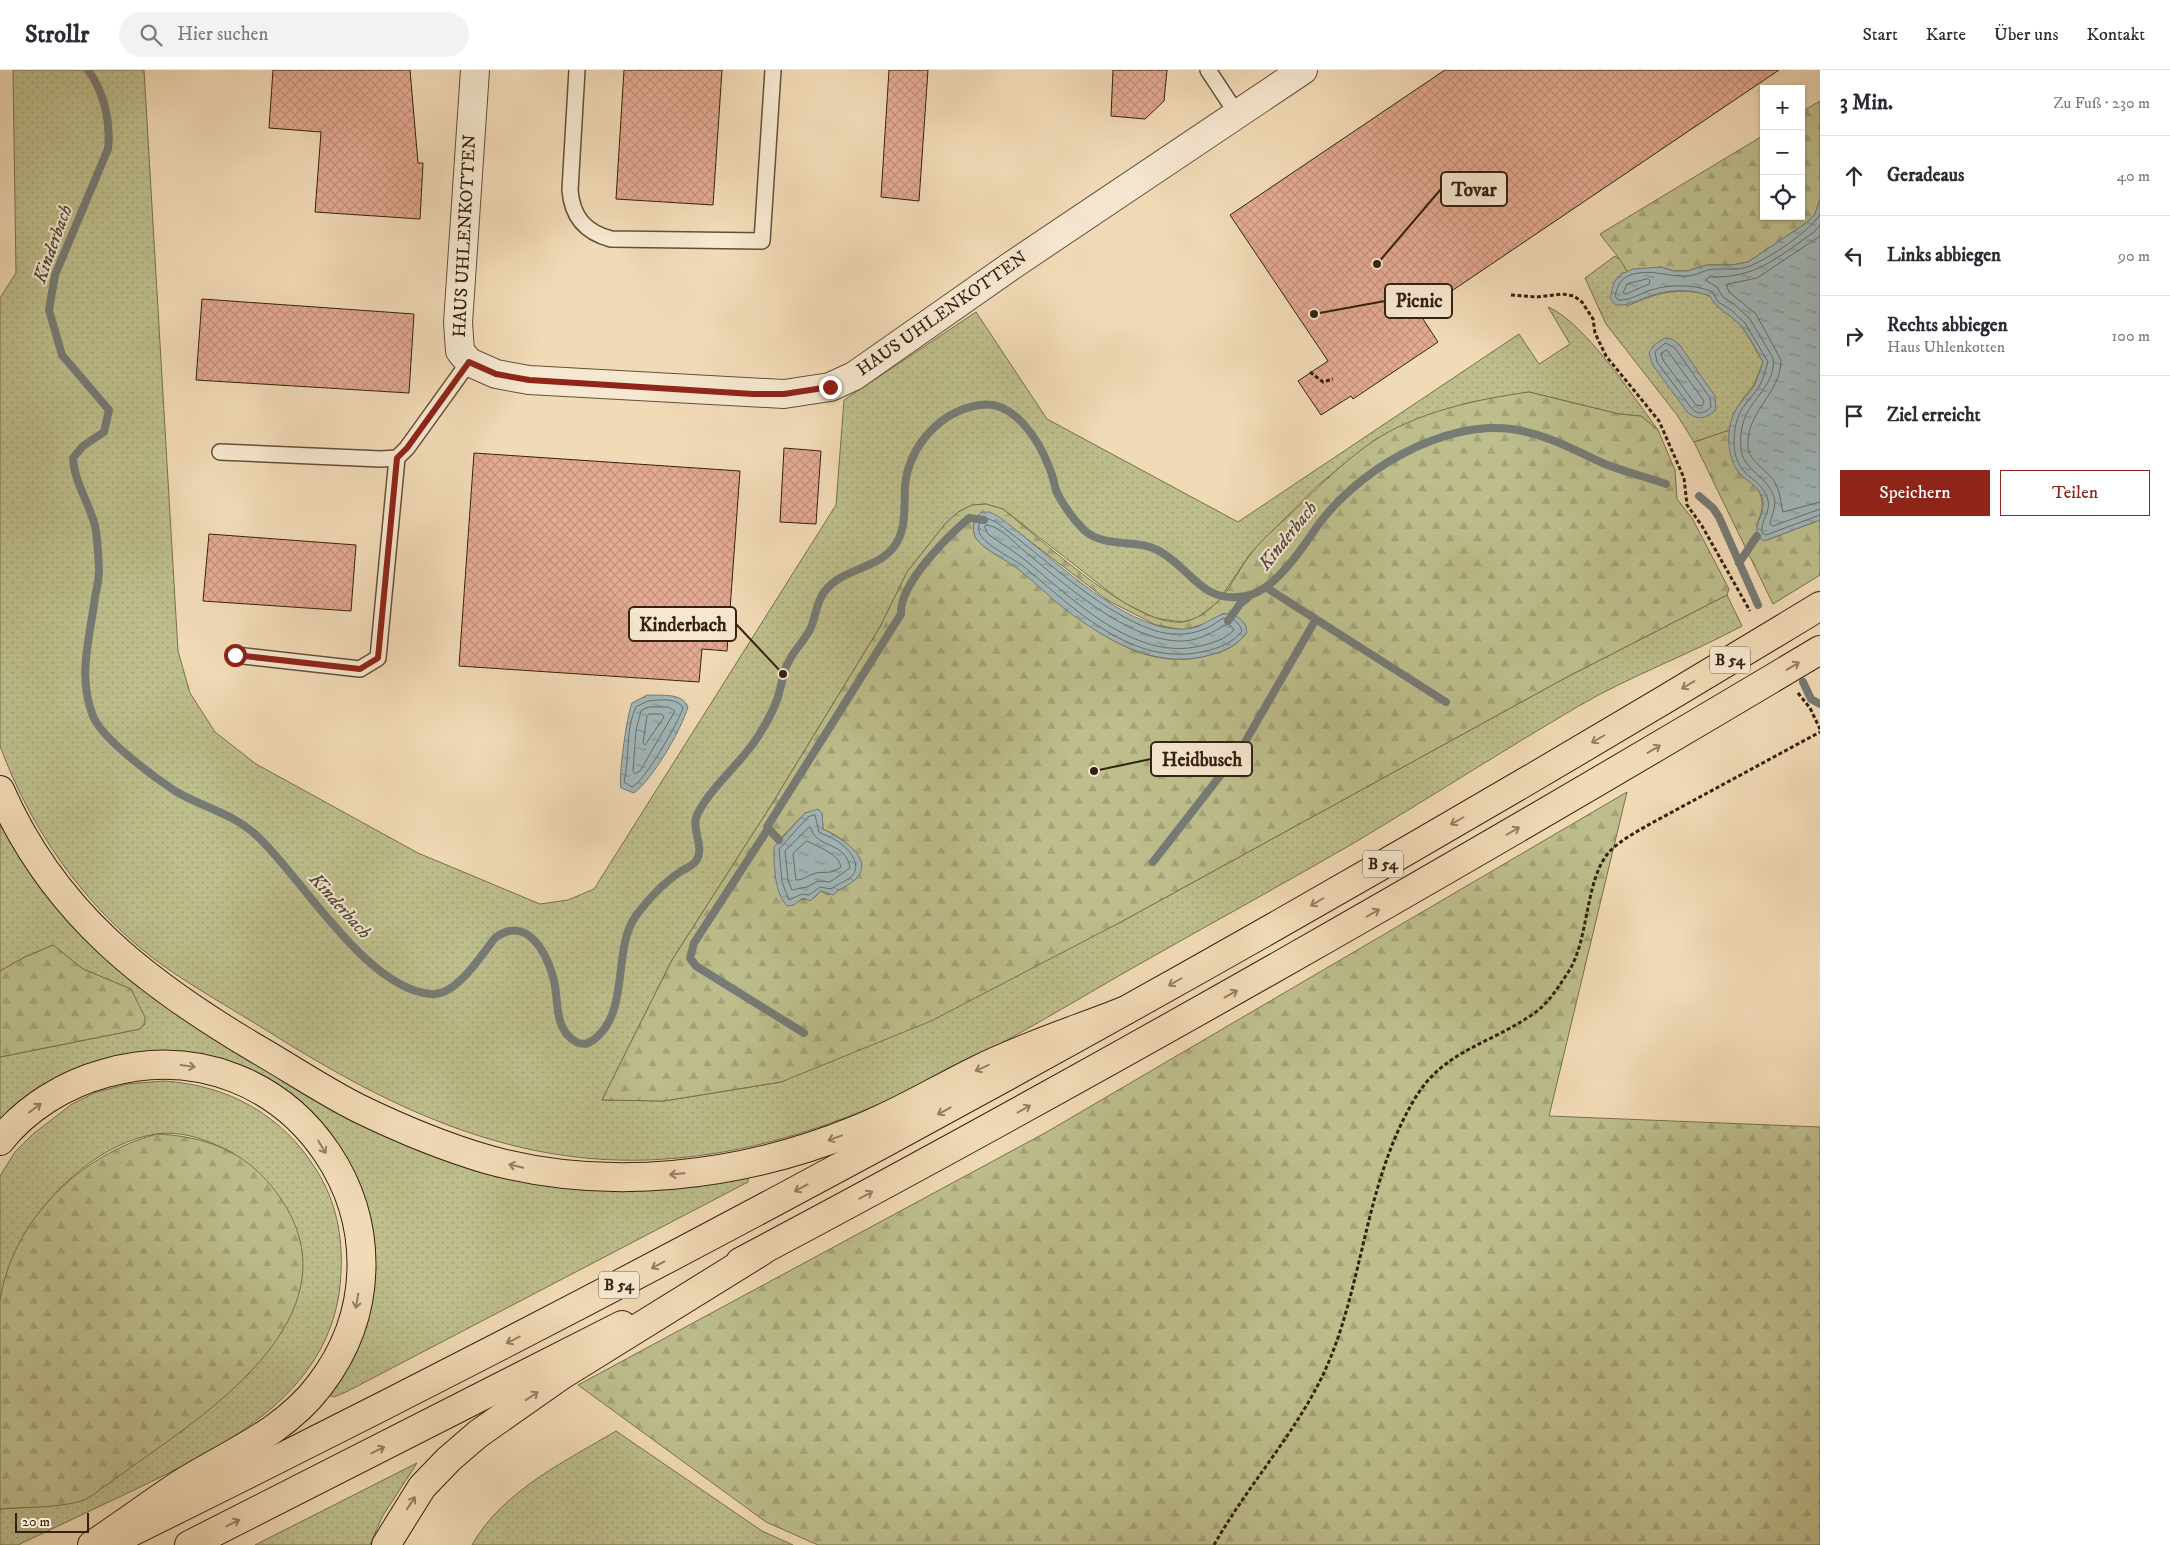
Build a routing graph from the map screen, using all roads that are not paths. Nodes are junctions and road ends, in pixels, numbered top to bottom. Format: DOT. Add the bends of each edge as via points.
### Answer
graph roads {
  1 [pos="475,70"];
  2 [pos="577,70"];
  3 [pos="773,70"];
  4 [pos="1208,70"];
  5 [pos="1303,70"];
  6 [pos="1237,114"];
  7 [pos="469,362"];
  8 [pos="220,452"];
  9 [pos="397,458"];
  10 [pos="1820,606"];
  11 [pos="1820,650"];
  12 [pos="235,655"];
  13 [pos="0,790"];
  14 [pos="1124,1011"];
  15 [pos="0,1141"];
  16 [pos="762,1251"];
  17 [pos="92,1545"];
  18 [pos="106,1545"];
  19 [pos="189,1545"];
  20 [pos="386,1545"];
  1 -- 7 [label="street, HAUS UHLENKOTTEN" via="458,322 460,351"];
  2 -- 3 [label="lane" via="570,190 571,205 585,228 611,239 762,241"];
  4 -- 6 [label="lane"];
  5 -- 6 [label="street, HAUS UHLENKOTTEN"];
  6 -- 7 [label="street, HAUS UHLENKOTTEN" via="854,376 830,387 784,394 753,394 529,380 496,374"];
  7 -- 9 [label="lane"];
  8 -- 9 [label="lane" via="381,460"];
  9 -- 12 [label="lane" via="378,658 360,669"];
  10 -- 14 [label="highway, B 54, one-way" via="1473,812"];
  16 -- 11 [label="highway, B 54, one-way" via="1316,946"];
  14 -- 13 [label="highway, one-way" via="981,1068 892,1115 854,1131 759,1162 713,1171 656,1176 597,1175 527,1168 444,1145 355,1106 226,1030 151,979 94,930 60,892 20,831"];
  14 -- 18 [label="highway, B 54, one-way" via="661,1263 356,1421"];
  15 -- 17 [label="highway, one-way" via="13,1126 46,1100 89,1077 143,1065 201,1067 251,1083 300,1119 315,1136 338,1174 355,1218 361,1279 356,1308 339,1357 318,1388 269,1433 184,1482"];
  19 -- 16 [label="highway, B 54, one-way"];
  20 -- 16 [label="highway, one-way" via="422,1487 478,1434 562,1375"];
}
